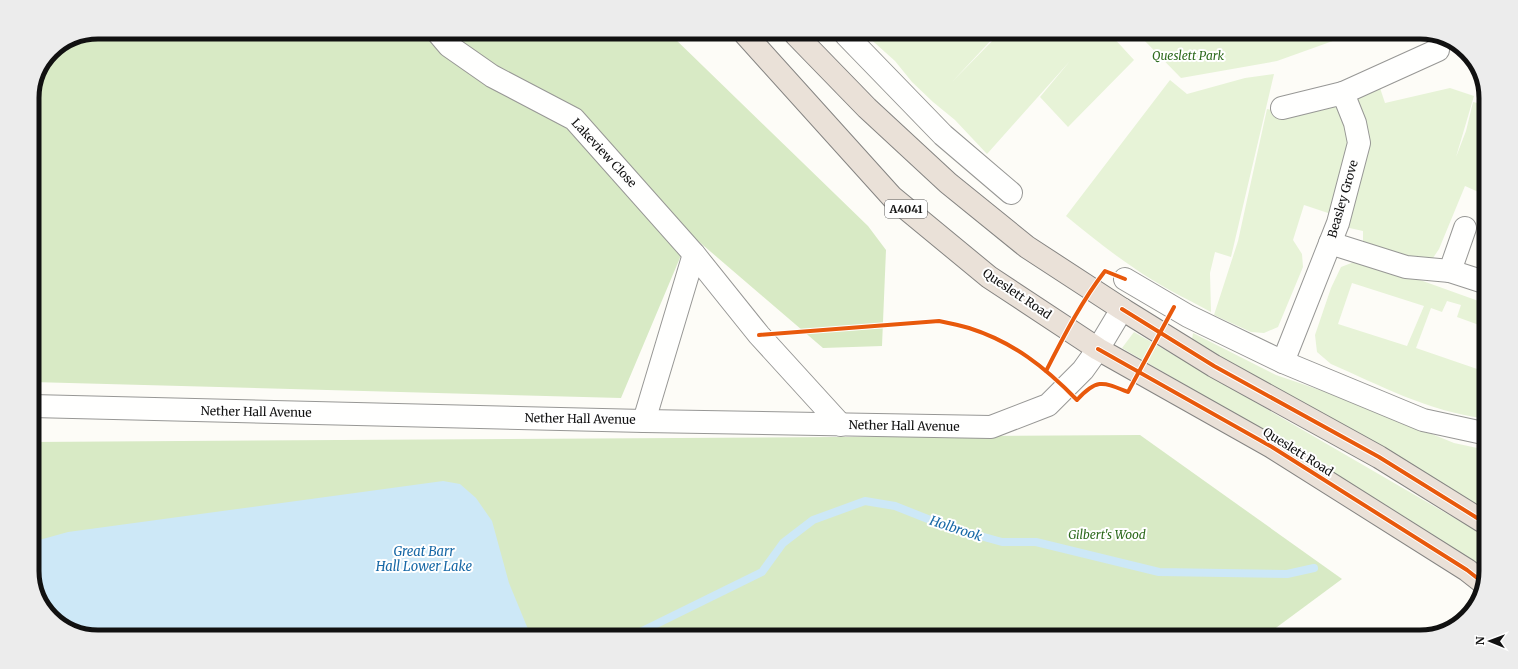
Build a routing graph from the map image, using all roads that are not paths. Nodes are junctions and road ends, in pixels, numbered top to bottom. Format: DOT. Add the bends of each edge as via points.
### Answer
graph roads {
  1 [pos="443,39"];
  2 [pos="749,39"];
  3 [pos="800,39"];
  4 [pos="850,39"];
  5 [pos="1438,50"];
  6 [pos="1343,93"];
  7 [pos="1282,108"];
  8 [pos="1011,193"];
  9 [pos="1465,228"];
  10 [pos="1330,243"];
  11 [pos="694,254"];
  12 [pos="1450,271"];
  13 [pos="1125,279"];
  14 [pos="1479,280"];
  15 [pos="1122,309"];
  16 [pos="1098,349"];
  17 [pos="1283,362"];
  18 [pos="39,406"];
  19 [pos="644,421"];
  20 [pos="841,425"];
  21 [pos="1479,432"];
  22 [pos="1479,519"];
  23 [pos="1478,579"];
  1 -- 11 [label="street, Lakeview Close" via="449,46 492,76 574,119"];
  2 -- 16 [label="highway, Queslett Road / A4041" via="892,198 989,277"];
  3 -- 15 [label="highway" via="867,108 948,183 1027,247"];
  4 -- 8 [label="street" via="943,135"];
  5 -- 6 [label="street"];
  6 -- 7 [label="street"];
  6 -- 10 [label="street, Beasley Grove" via="1355,123 1359,143 1338,223"];
  9 -- 12 [label="street"];
  10 -- 12 [label="street" via="1406,267"];
  10 -- 17 [label="street, Beasley Grove"];
  11 -- 19 [label="street"];
  11 -- 20 [label="street, Lakeview Close" via="759,335"];
  12 -- 14 [label="street"];
  13 -- 17 [label="street" via="1188,316"];
  15 -- 16 [label="street, Nether Hall Avenue"];
  15 -- 22 [label="highway" via="1214,366 1379,457"];
  16 -- 20 [label="street, Nether Hall Avenue" via="1083,370 1048,405 991,427"];
  16 -- 23 [label="highway, Queslett Road / A4041" via="1272,447"];
  17 -- 21 [label="street" via="1423,420"];
  18 -- 19 [label="street, Nether Hall Avenue"];
  19 -- 20 [label="street, Nether Hall Avenue"];
}
